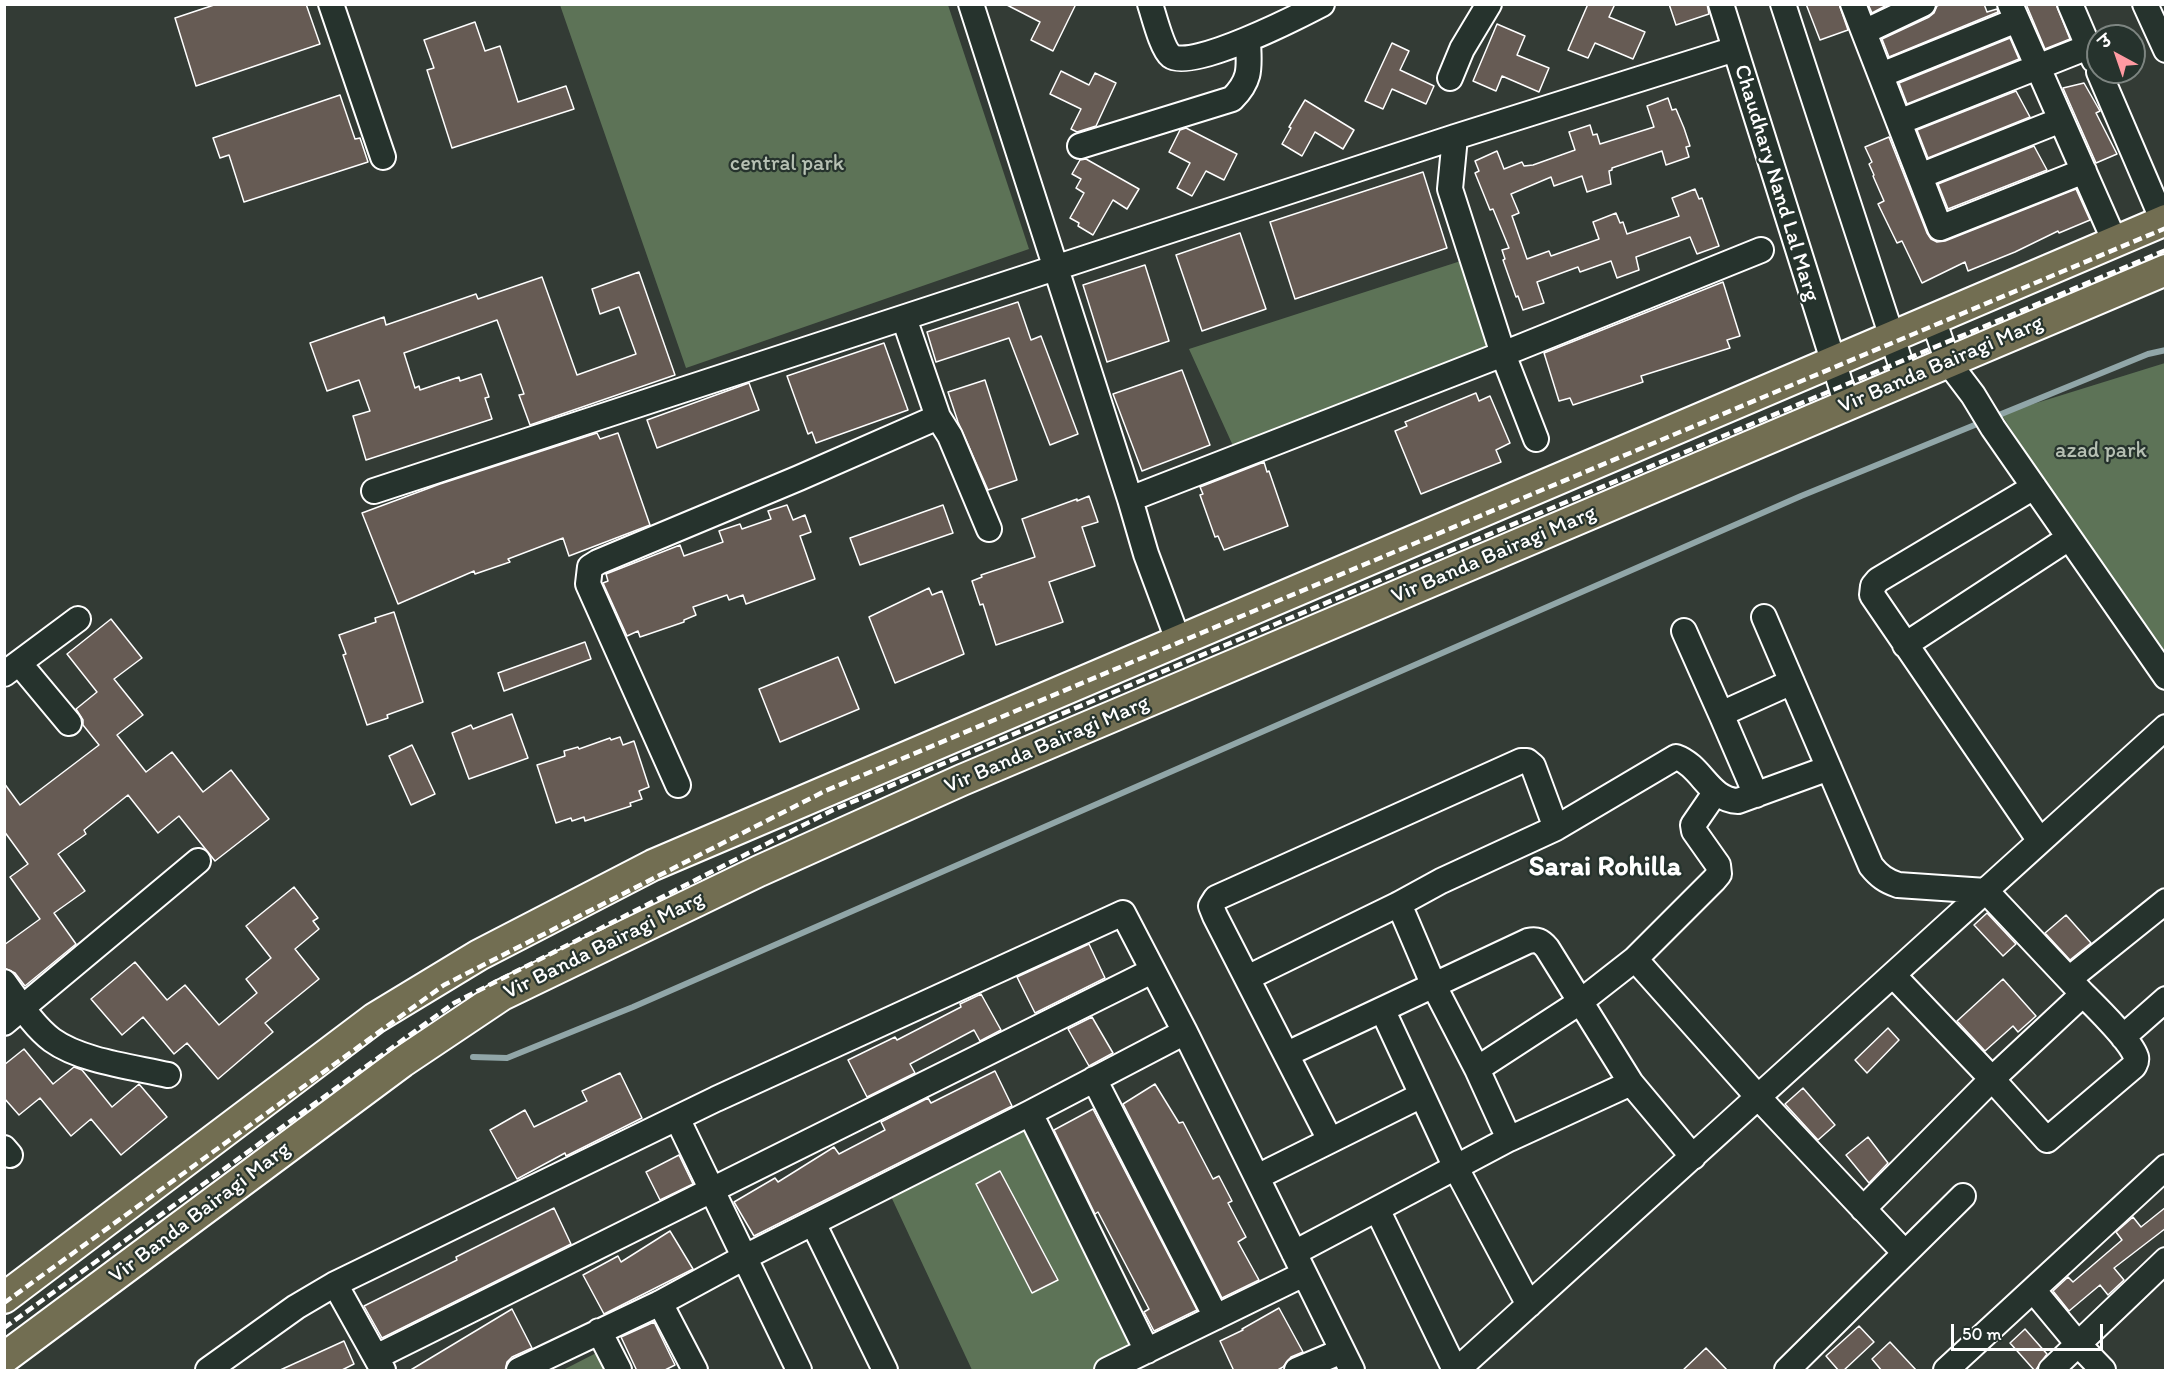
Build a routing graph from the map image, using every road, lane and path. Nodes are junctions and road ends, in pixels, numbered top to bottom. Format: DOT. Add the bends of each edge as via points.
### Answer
graph roads {
  1 [pos="331,4"];
  2 [pos="971,4"];
  3 [pos="1150,4"];
  4 [pos="1322,4"];
  5 [pos="1489,4"];
  6 [pos="1721,4"];
  7 [pos="1783,4"];
  8 [pos="1852,4"];
  9 [pos="1923,4"];
  10 [pos="2070,4"];
  11 [pos="2145,4"];
  12 [pos="2013,12"];
  13 [pos="1864,32"];
  14 [pos="1248,41"];
  15 [pos="2086,42"];
  16 [pos="2086,48"];
  17 [pos="1735,49"];
  18 [pos="2166,50"];
  19 [pos="2038,67"];
  20 [pos="1881,75"];
  21 [pos="1450,78"];
  22 [pos="2104,84"];
  23 [pos="2061,120"];
  24 [pos="1899,122"];
  25 [pos="1455,137"];
  26 [pos="1080,146"];
  27 [pos="383,157"];
  28 [pos="2084,171"];
  29 [pos="1920,176"];
  30 [pos="2164,221"];
  31 [pos="2115,242"];
  32 [pos="1761,250"];
  33 [pos="1056,269"];
  34 [pos="2166,270"];
  35 [pos="904,318"];
  36 [pos="1933,319"];
  37 [pos="1892,336"];
  38 [pos="1503,354"];
  39 [pos="1832,362"];
  40 [pos="1948,362"];
  41 [pos="1906,380"];
  42 [pos="1847,405"];
  43 [pos="938,417"];
  44 [pos="1536,439"];
  45 [pos="2034,487"];
  46 [pos="374,491"];
  47 [pos="1130,499"];
  48 [pos="989,529"];
  49 [pos="2069,538"];
  50 [pos="1764,617"];
  51 [pos="78,619"];
  52 [pos="1684,632"];
  53 [pos="1178,640"];
  54 [pos="1905,645"];
  55 [pos="12,669"];
  56 [pos="2166,677"];
  57 [pos="1792,682"];
  58 [pos="1721,714"];
  59 [pos="69,723"];
  60 [pos="2166,727"];
  61 [pos="1829,768"];
  62 [pos="678,785"];
  63 [pos="1715,793"];
  64 [pos="1756,795"];
  65 [pos="1556,828"];
  66 [pos="2040,841"];
  67 [pos="198,861"];
  68 [pos="1986,891"];
  69 [pos="2166,901"];
  70 [pos="1398,904"];
  71 [pos="1635,959"];
  72 [pos="1152,971"];
  73 [pos="1893,975"];
  74 [pos="1247,978"];
  75 [pos="4,982"];
  76 [pos="1434,986"];
  77 [pos="2076,986"];
  78 [pos="2166,999"];
  79 [pos="1580,1002"];
  80 [pos="23,1007"];
  81 [pos="1383,1011"];
  82 [pos="4,1023"];
  83 [pos="1185,1032"];
  84 [pos="2122,1037"];
  85 [pos="1287,1054"];
  86 [pos="1477,1069"];
  87 [pos="168,1074"];
  88 [pos="1095,1079"];
  89 [pos="1992,1079"];
  90 [pos="1631,1083"];
  91 [pos="1422,1095"];
  92 [pos="1758,1097"];
  93 [pos="1030,1113"];
  94 [pos="677,1118"];
  95 [pos="1509,1139"];
  96 [pos="1330,1140"];
  97 [pos="1693,1157"];
  98 [pos="2166,1167"];
  99 [pos="1456,1168"];
  100 [pos="1257,1177"];
  101 [pos="710,1190"];
  102 [pos="1964,1196"];
  103 [pos="1377,1209"];
  104 [pos="1863,1209"];
  105 [pos="813,1223"];
  106 [pos="1905,1253"];
  107 [pos="743,1258"];
  108 [pos="2166,1260"];
  109 [pos="1299,1263"];
  110 [pos="335,1284"];
  111 [pos="2034,1291"];
  112 [pos="4,1298"];
  113 [pos="660,1303"];
  114 [pos="1529,1305"];
  115 [pos="1216,1317"];
  116 [pos="599,1331"];
  117 [pos="2078,1344"];
  118 [pos="1147,1351"];
  119 [pos="4,1358"];
  120 [pos="1347,1361"];
  121 [pos="379,1364"];
  122 [pos="208,1371"];
  123 [pos="519,1371"];
  124 [pos="619,1371"];
  125 [pos="695,1371"];
  126 [pos="799,1371"];
  127 [pos="885,1371"];
  128 [pos="1107,1371"];
  129 [pos="1298,1371"];
  130 [pos="1456,1371"];
  131 [pos="1787,1371"];
  132 [pos="1946,1371"];
  133 [pos="2050,1371"];
  134 [pos="2103,1371"];
  1 -- 27 [label="street"];
  2 -- 33 [label="street"];
  3 -- 14 [label="street" via="1171,56 1183,60"];
  4 -- 14 [label="street"];
  5 -- 21 [label="street"];
  6 -- 17 [label="street, Chaudhary Nand Lal Marg"];
  7 -- 37 [label="street"];
  8 -- 13 [label="street"];
  9 -- 13 [label="street"];
  10 -- 15 [label="street"];
  11 -- 18 [label="street"];
  12 -- 19 [label="street"];
  12 -- 20 [label="street"];
  13 -- 20 [label="street"];
  14 -- 26 [label="street" via="1249,72 1243,88 1232,99"];
  16 -- 19 [label="street"];
  17 -- 25 [label="street"];
  17 -- 39 [label="street, Chaudhary Nand Lal Marg"];
  19 -- 23 [label="street"];
  19 -- 24 [label="street"];
  20 -- 24 [label="street"];
  22 -- 30 [label="street"];
  23 -- 28 [label="street"];
  23 -- 29 [label="street"];
  24 -- 29 [label="street"];
  25 -- 33 [label="street"];
  25 -- 38 [label="street" via="1450,189"];
  28 -- 29 [label="street" via="1940,228"];
  28 -- 31 [label="street"];
  30 -- 31 [label="main road, Vir Banda Bairagi Marg"];
  31 -- 36 [label="main road, Vir Banda Bairagi Marg"];
  32 -- 38 [label="street"];
  33 -- 35 [label="street"];
  33 -- 47 [label="street"];
  34 -- 40 [label="main road, Vir Banda Bairagi Marg"];
  35 -- 43 [label="street"];
  35 -- 46 [label="street"];
  36 -- 37 [label="main road, Vir Banda Bairagi Marg"];
  36 -- 40 [label="street"];
  37 -- 39 [label="main road, Vir Banda Bairagi Marg"];
  37 -- 41 [label="street"];
  38 -- 44 [label="street"];
  38 -- 47 [label="street"];
  39 -- 42 [label="street, Chaudhary Nand Lal Marg"];
  39 -- 53 [label="main road, Vir Banda Bairagi Marg"];
  40 -- 41 [label="main road, Vir Banda Bairagi Marg"];
  40 -- 45 [label="street"];
  41 -- 42 [label="main road, Vir Banda Bairagi Marg"];
  42 -- 119 [label="main road, Vir Banda Bairagi Marg" via="952,785 759,871 502,995 402,1062"];
  43 -- 48 [label="street" via="950,436"];
  43 -- 62 [label="street" via="590,567 588,584"];
  45 -- 49 [label="street"];
  45 -- 54 [label="street" via="1873,586 1875,602"];
  47 -- 53 [label="street"];
  49 -- 54 [label="street"];
  49 -- 56 [label="street"];
  50 -- 57 [label="street"];
  51 -- 55 [label="street"];
  52 -- 58 [label="street"];
  53 -- 112 [label="main road, Vir Banda Bairagi Marg" via="653,865 479,955 375,1018"];
  54 -- 66 [label="street"];
  55 -- 59 [label="street"];
  57 -- 58 [label="street"];
  57 -- 61 [label="street"];
  58 -- 64 [label="street"];
  60 -- 66 [label="street"];
  61 -- 64 [label="street"];
  61 -- 68 [label="street" via="1872,866 1882,878 1911,886"];
  63 -- 64 [label="street" via="1730,801"];
  63 -- 65 [label="street" via="1686,760 1676,757"];
  63 -- 71 [label="street" via="1693,825 1718,865 1719,874"];
  65 -- 70 [label="street"];
  65 -- 74 [label="street" via="1533,766 1521,761 1228,892 1216,898 1212,906"];
  66 -- 68 [label="street"];
  67 -- 80 [label="street"];
  68 -- 73 [label="street"];
  68 -- 77 [label="street"];
  69 -- 77 [label="street"];
  70 -- 74 [label="street"];
  70 -- 76 [label="street"];
  71 -- 79 [label="street"];
  71 -- 92 [label="street"];
  72 -- 83 [label="street"];
  72 -- 94 [label="street" via="1123,913"];
  72 -- 101 [label="street"];
  73 -- 89 [label="street"];
  73 -- 92 [label="street"];
  74 -- 85 [label="street"];
  75 -- 80 [label="street"];
  76 -- 79 [label="street" via="1535,940 1542,942"];
  76 -- 81 [label="street"];
  76 -- 86 [label="street"];
  77 -- 84 [label="street"];
  77 -- 89 [label="street"];
  78 -- 84 [label="street"];
  79 -- 86 [label="street"];
  79 -- 90 [label="street"];
  80 -- 82 [label="street"];
  80 -- 87 [label="street" via="42,1032 61,1046 102,1060"];
  81 -- 85 [label="street"];
  81 -- 91 [label="street"];
  83 -- 88 [label="street"];
  83 -- 100 [label="street"];
  84 -- 89 [label="street" via="2136,1056 2134,1066 2047,1140"];
  85 -- 96 [label="street"];
  86 -- 95 [label="street"];
  88 -- 93 [label="street"];
  88 -- 115 [label="street"];
  89 -- 104 [label="street"];
  90 -- 95 [label="street"];
  90 -- 97 [label="street"];
  91 -- 96 [label="street"];
  91 -- 99 [label="street"];
  92 -- 97 [label="street"];
  92 -- 104 [label="street"];
  93 -- 105 [label="street"];
  93 -- 118 [label="street"];
  94 -- 101 [label="street"];
  94 -- 110 [label="street"];
  95 -- 99 [label="street"];
  96 -- 100 [label="street"];
  97 -- 114 [label="street"];
  98 -- 111 [label="street"];
  99 -- 103 [label="street"];
  99 -- 114 [label="street"];
  100 -- 109 [label="street"];
  101 -- 107 [label="street"];
  101 -- 121 [label="street"];
  102 -- 106 [label="street"];
  103 -- 109 [label="street"];
  103 -- 130 [label="street"];
  104 -- 106 [label="street"];
  105 -- 107 [label="street"];
  105 -- 127 [label="street"];
  106 -- 131 [label="street"];
  107 -- 113 [label="street"];
  107 -- 126 [label="street"];
  108 -- 117 [label="street"];
  109 -- 115 [label="street"];
  109 -- 120 [label="street"];
  110 -- 121 [label="street"];
  110 -- 122 [label="street" via="296,1307"];
  111 -- 117 [label="street"];
  111 -- 132 [label="street"];
  113 -- 116 [label="street"];
  113 -- 125 [label="street"];
  114 -- 130 [label="street"];
  115 -- 118 [label="street"];
  116 -- 123 [label="street"];
  116 -- 124 [label="street"];
  117 -- 133 [label="street"];
  117 -- 134 [label="street"];
  118 -- 128 [label="street"];
  120 -- 129 [label="street"];
}
